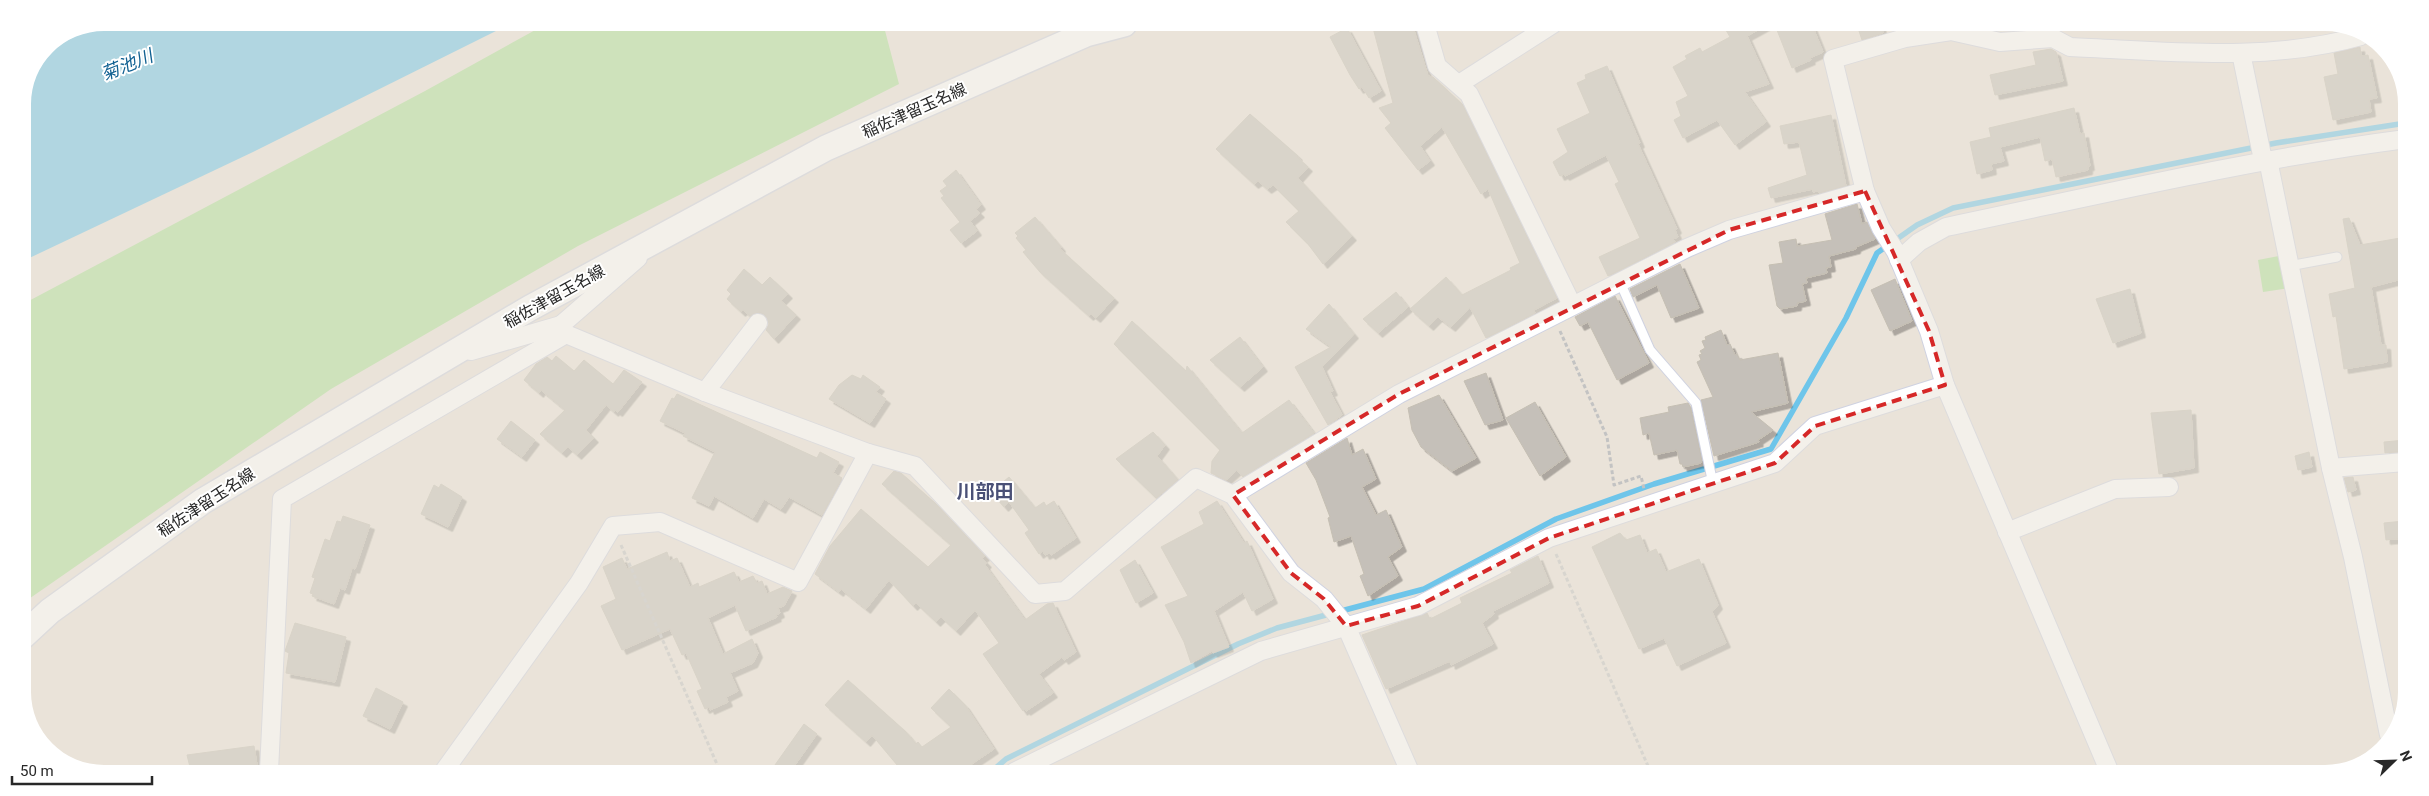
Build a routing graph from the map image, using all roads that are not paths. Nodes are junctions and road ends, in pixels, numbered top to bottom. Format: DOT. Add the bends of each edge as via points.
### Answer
graph roads {
  1 [pos="1097,31"];
  2 [pos="1427,31"];
  3 [pos="1542,31"];
  4 [pos="2353,38"];
  5 [pos="2242,53"];
  6 [pos="1459,84"];
  7 [pos="2398,140"];
  8 [pos="2266,160"];
  9 [pos="1865,191"];
  10 [pos="664,235"];
  11 [pos="1898,256"];
  12 [pos="2337,257"];
  13 [pos="2289,266"];
  14 [pos="1620,282"];
  15 [pos="1572,305"];
  16 [pos="758,323"];
  17 [pos="564,330"];
  18 [pos="444,359"];
  19 [pos="1945,385"];
  20 [pos="705,392"];
  21 [pos="868,453"];
  22 [pos="2398,463"];
  23 [pos="2331,468"];
  24 [pos="1712,482"];
  25 [pos="2169,487"];
  26 [pos="1233,495"];
  27 [pos="2007,532"];
  28 [pos="1346,626"];
  29 [pos="31,629"];
  30 [pos="2387,727"];
  31 [pos="270,765"];
  32 [pos="448,765"];
  33 [pos="1028,765"];
  34 [pos="1407,765"];
  35 [pos="2107,765"];
  1 -- 10 [label="main road, 稲佐津留玉名線" via="826,148"];
  2 -- 6 [label="street" via="1437,66"];
  3 -- 6 [label="street"];
  4 -- 5 [label="street" via="2288,51"];
  5 -- 8 [label="street" via="2257,133"];
  5 -- 9 [label="street" via="2070,47 2053,38 2000,42 1951,31 1906,38 1833,59"];
  6 -- 15 [label="street" via="1469,94"];
  7 -- 8 [label="street"];
  8 -- 11 [label="street" via="1946,227"];
  8 -- 13 [label="street"];
  9 -- 11 [label="street"];
  9 -- 14 [label="street" via="1729,230"];
  10 -- 17 [label="street"];
  10 -- 18 [label="main road, 稲佐津留玉名線"];
  11 -- 19 [label="street" via="1930,331"];
  12 -- 13 [label="lane"];
  13 -- 23 [label="street"];
  14 -- 15 [label="street"];
  14 -- 24 [label="lane" via="1650,350 1696,403"];
  15 -- 26 [label="street" via="1399,394"];
  16 -- 20 [label="street"];
  17 -- 18 [label="street"];
  17 -- 20 [label="street"];
  17 -- 31 [label="street" via="282,499"];
  18 -- 29 [label="main road, 稲佐津留玉名線" via="202,501 50,611"];
  19 -- 24 [label="street" via="1815,426 1775,463"];
  19 -- 27 [label="street"];
  20 -- 21 [label="street"];
  21 -- 26 [label="street" via="914,466 1035,594 1065,590 1196,478"];
  21 -- 32 [label="street" via="798,582 660,522 613,526 579,583"];
  22 -- 23 [label="street"];
  23 -- 30 [label="street" via="2353,557"];
  24 -- 28 [label="street" via="1548,538 1418,606"];
  25 -- 27 [label="street" via="2116,489"];
  26 -- 28 [label="street" via="1290,573 1324,599"];
  27 -- 35 [label="street"];
  28 -- 33 [label="street" via="1260,651"];
  28 -- 34 [label="street"];
}
